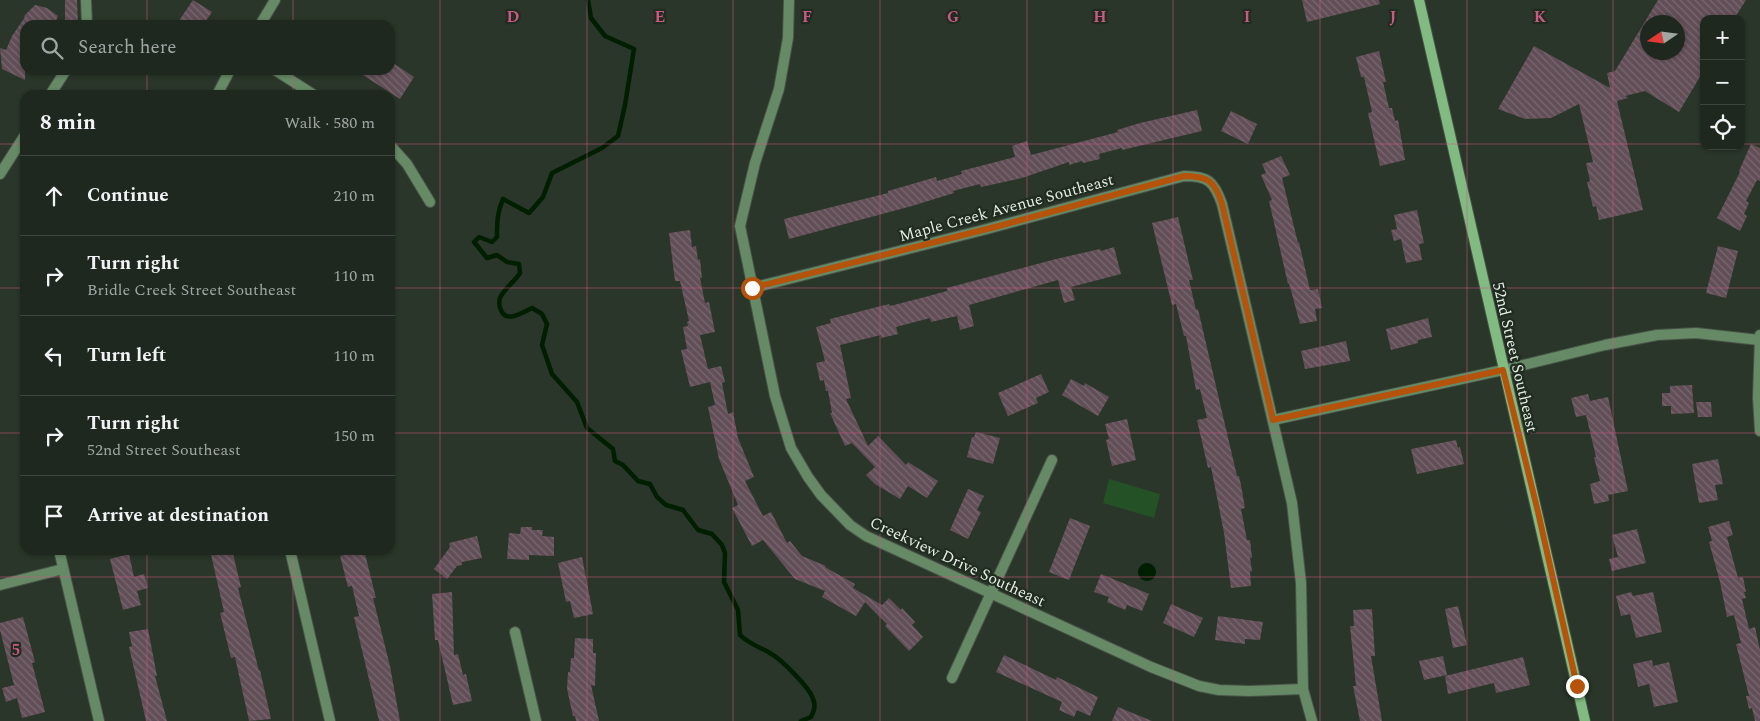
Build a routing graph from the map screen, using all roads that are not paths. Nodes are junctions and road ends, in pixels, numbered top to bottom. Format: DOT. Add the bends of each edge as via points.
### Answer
graph roads {
  1 [pos="86,0"];
  2 [pos="275,0"];
  3 [pos="789,0"];
  4 [pos="1419,0"];
  5 [pos="87,20"];
  6 [pos="263,20"];
  7 [pos="63,75"];
  8 [pos="227,75"];
  9 [pos="283,75"];
  10 [pos="53,90"];
  11 [pos="220,90"];
  12 [pos="306,90"];
  13 [pos="20,143"];
  14 [pos="395,151"];
  15 [pos="0,174"];
  16 [pos="430,202"];
  17 [pos="752,288"];
  18 [pos="1760,337"];
  19 [pos="1503,370"];
  20 [pos="1273,420"];
  21 [pos="1760,431"];
  22 [pos="1052,460"];
  23 [pos="60,555"];
  24 [pos="291,555"];
  25 [pos="63,569"];
  26 [pos="0,584"];
  27 [pos="990,594"];
  28 [pos="515,632"];
  29 [pos="952,678"];
  30 [pos="1303,689"];
  31 [pos="99,721"];
  32 [pos="330,721"];
  33 [pos="536,721"];
  34 [pos="1312,721"];
  35 [pos="1585,721"];
  1 -- 5 [label="street"];
  2 -- 6 [label="street"];
  3 -- 17 [label="street, Creekview Drive Southeast" via="788,38 779,89 755,164 740,226"];
  4 -- 19 [label="main road, 52nd Street Southeast"];
  7 -- 10 [label="street"];
  8 -- 11 [label="street"];
  9 -- 12 [label="street"];
  13 -- 15 [label="street"];
  14 -- 16 [label="street"];
  17 -- 20 [label="street, Maple Creek Avenue Southeast" via="1184,176 1198,176 1212,183 1222,204"];
  17 -- 27 [label="street, Creekview Drive Southeast" via="786,434 821,495 850,525 866,536"];
  18 -- 19 [label="street" via="1696,333 1657,335"];
  18 -- 21 [label="street"];
  19 -- 20 [label="street"];
  19 -- 35 [label="main road, 52nd Street Southeast"];
  20 -- 30 [label="street" via="1298,542"];
  22 -- 27 [label="street"];
  23 -- 25 [label="street"];
  24 -- 32 [label="street"];
  25 -- 26 [label="street"];
  25 -- 31 [label="street"];
  27 -- 29 [label="street"];
  27 -- 30 [label="street, Creekview Drive Southeast" via="1199,686 1249,691"];
  28 -- 33 [label="street"];
  30 -- 34 [label="street"];
}
